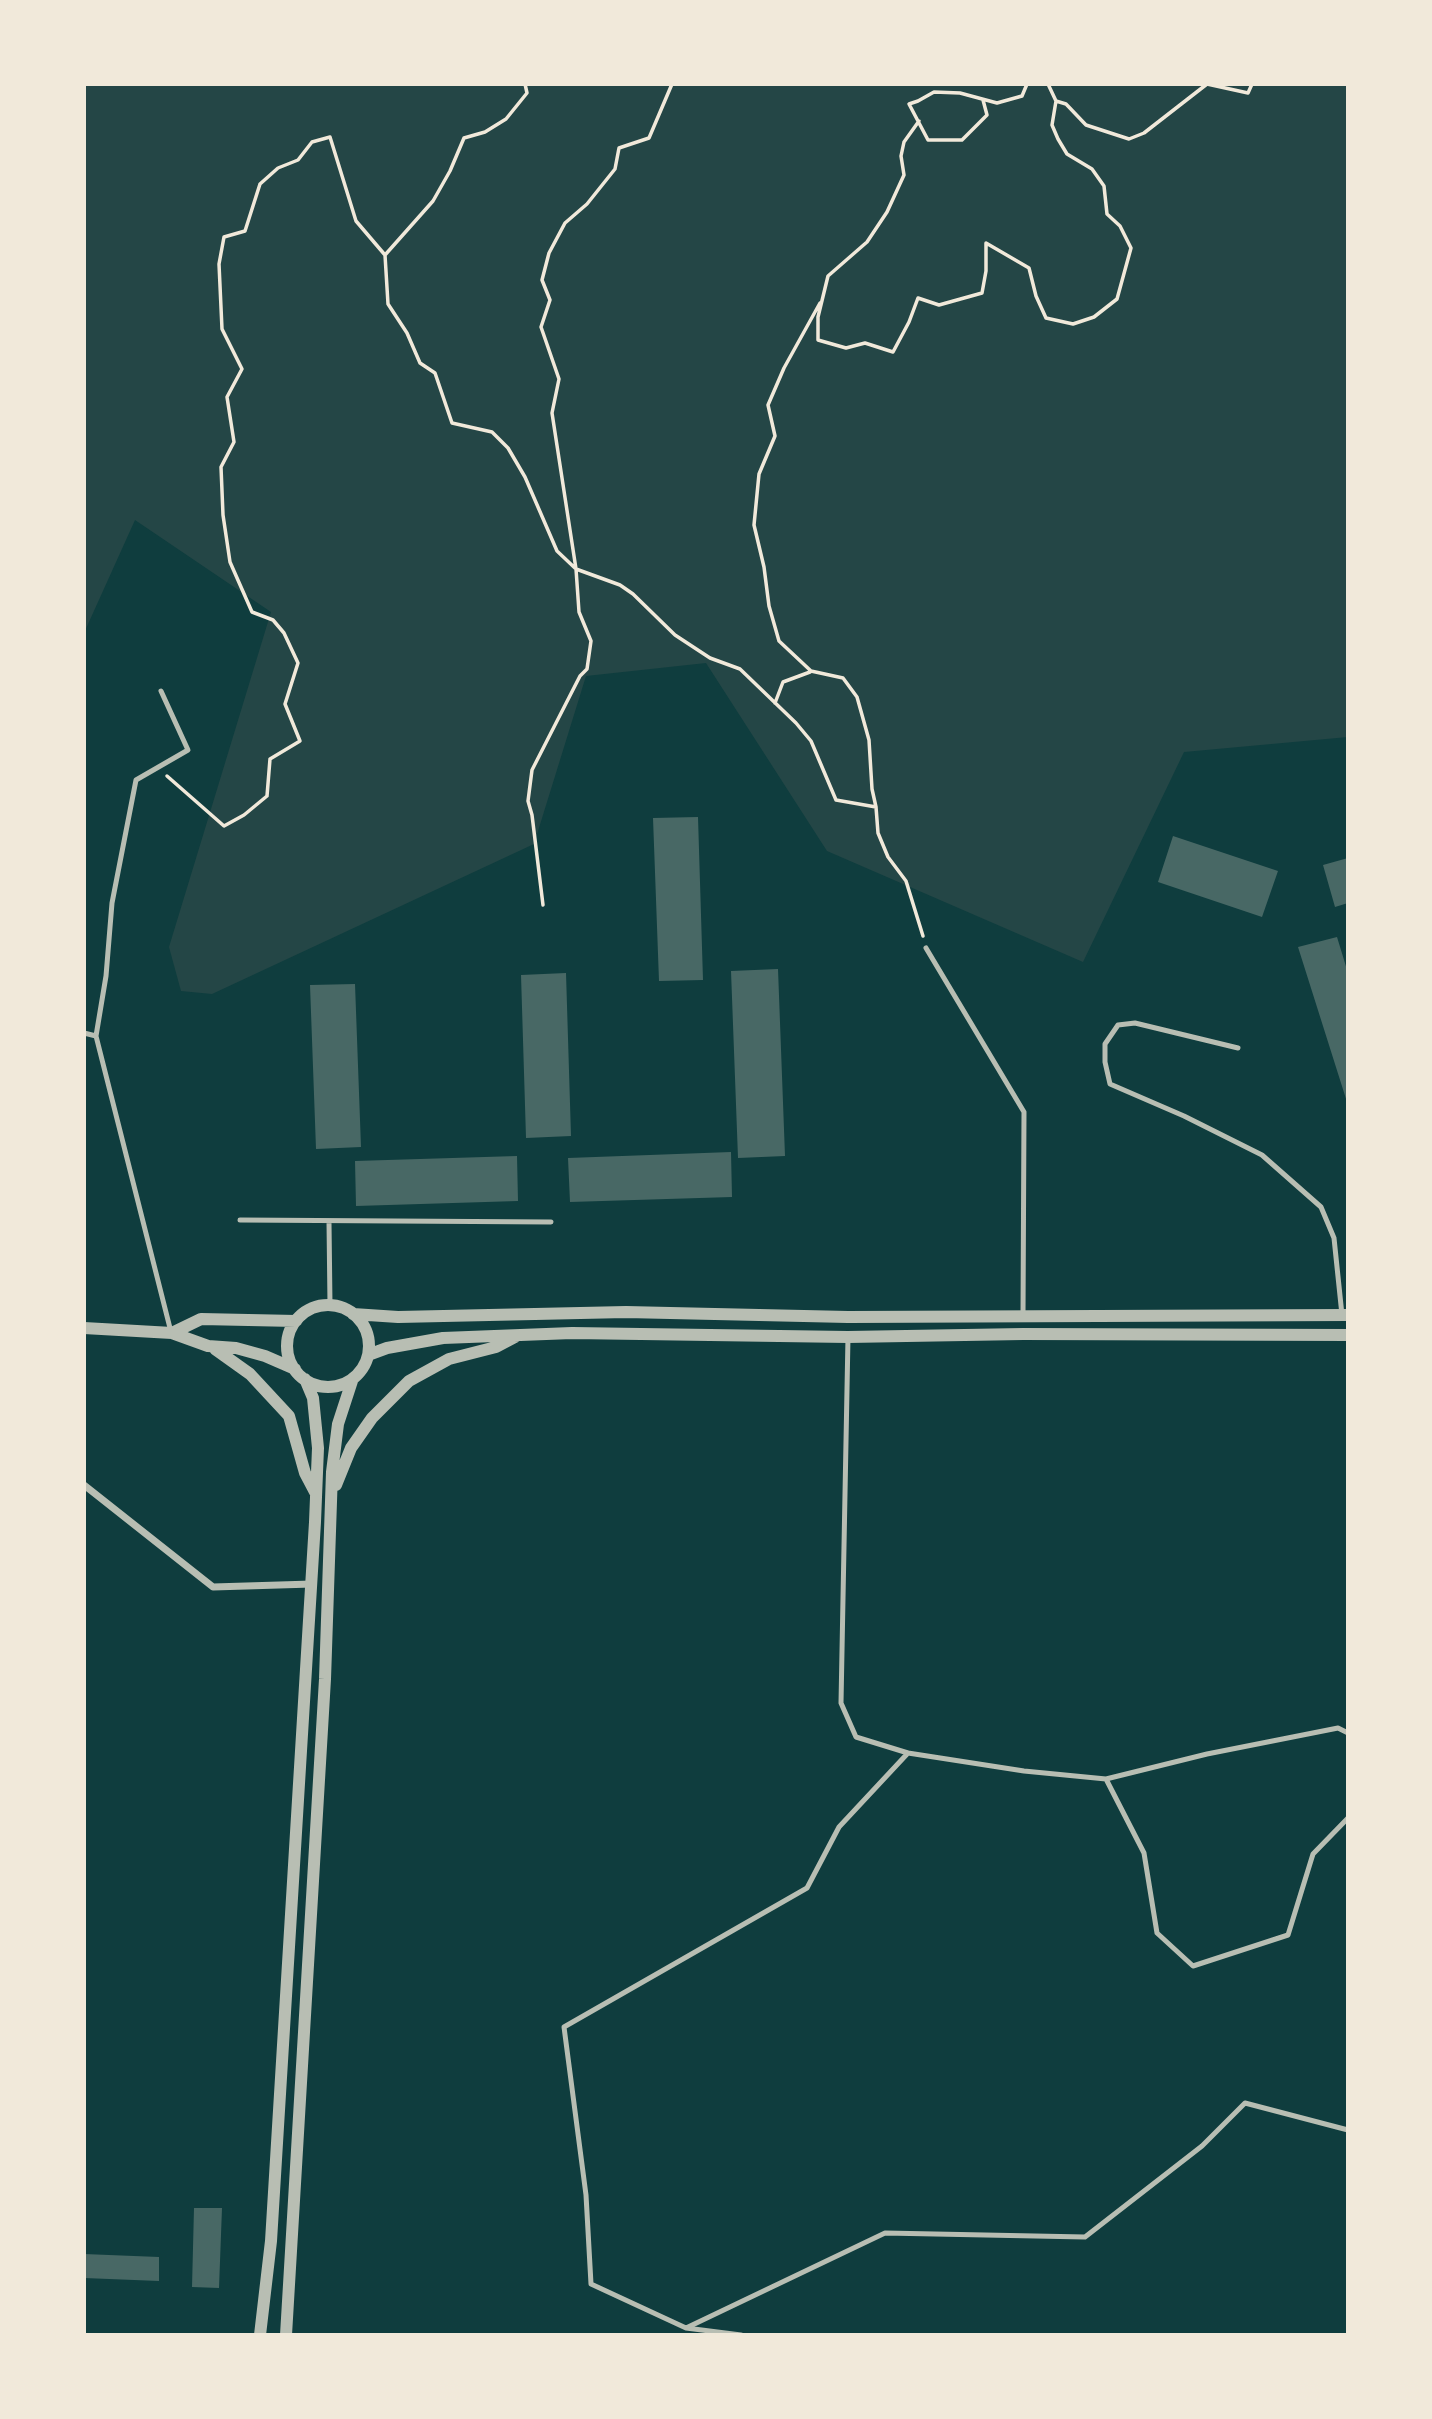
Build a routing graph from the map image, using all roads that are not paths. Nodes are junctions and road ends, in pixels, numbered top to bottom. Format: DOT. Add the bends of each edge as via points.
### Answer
graph roads {
  1 [pos="161,691"];
  2 [pos="926,948"];
  3 [pos="84,1033"];
  4 [pos="96,1036"];
  5 [pos="1238,1048"];
  6 [pos="240,1220"];
  7 [pos="329,1222"];
  8 [pos="551,1222"];
  9 [pos="330,1305"];
  10 [pos="353,1314"];
  11 [pos="1023,1315"];
  12 [pos="1345,1315"];
  13 [pos="848,1317"];
  14 [pos="296,1321"];
  15 [pos="84,1328"];
  16 [pos="172,1333"];
  17 [pos="1023,1334"];
  18 [pos="520,1335"];
  19 [pos="1345,1335"];
  20 [pos="848,1337"];
  21 [pos="208,1346"];
  22 [pos="368,1355"];
  23 [pos="300,1374"];
  24 [pos="353,1378"];
  25 [pos="84,1485"];
  26 [pos="316,1494"];
  27 [pos="331,1494"];
  28 [pos="312,1584"];
  29 [pos="1348,1733"];
  30 [pos="908,1753"];
  31 [pos="1106,1779"];
  32 [pos="1348,1818"];
  33 [pos="1348,2130"];
  34 [pos="686,2328"];
  35 [pos="260,2335"];
  36 [pos="286,2335"];
  37 [pos="741,2335"];
  1 -- 4 [label="lane" via="188,750 136,780 112,902"];
  2 -- 11 [label="lane" via="1024,1112"];
  3 -- 4 [label="lane"];
  4 -- 16 [label="lane"];
  5 -- 12 [label="lane" via="1135,1023 1118,1025 1105,1044 1105,1062 1110,1084 1262,1155 1321,1207 1334,1238"];
  6 -- 7 [label="lane"];
  7 -- 8 [label="lane"];
  7 -- 9 [label="lane"];
  9 -- 10 [label="street"];
  9 -- 14 [label="street" via="311,1308"];
  10 -- 13 [label="street" via="626,1312"];
  10 -- 22 [label="street" via="365,1329"];
  11 -- 12 [label="street"];
  11 -- 13 [label="street"];
  11 -- 17 [label="street"];
  12 -- 19 [label="street"];
  13 -- 20 [label="street"];
  14 -- 16 [label="street" via="201,1319"];
  14 -- 23 [label="street" via="288,1352"];
  15 -- 16 [label="street"];
  16 -- 21 [label="street"];
  17 -- 19 [label="street"];
  17 -- 20 [label="street"];
  18 -- 20 [label="street"];
  18 -- 22 [label="street" via="443,1338"];
  18 -- 27 [label="street" via="496,1347 449,1359 408,1381 351,1448"];
  20 -- 30 [label="lane" via="841,1703 856,1737"];
  21 -- 23 [label="street" via="246,1351"];
  21 -- 26 [label="street" via="250,1374 289,1416 305,1473"];
  22 -- 24 [label="street"];
  23 -- 24 [label="street" via="327,1387"];
  23 -- 26 [label="street" via="313,1398 316,1419"];
  24 -- 27 [label="street" via="338,1424"];
  25 -- 28 [label="street" via="213,1587"];
  26 -- 28 [label="street"];
  27 -- 36 [label="street" via="326,1666"];
  28 -- 35 [label="street" via="271,2241"];
  29 -- 31 [label="lane" via="1338,1728"];
  30 -- 31 [label="lane"];
  30 -- 34 [label="lane" via="839,1827 807,1888 564,2027 586,2194 591,2284"];
  31 -- 32 [label="lane" via="1144,1853 1157,1933 1193,1966 1288,1935 1314,1854"];
  33 -- 34 [label="lane" via="1245,2103 1202,2146 1085,2237 886,2233"];
  34 -- 37 [label="lane"];
}
